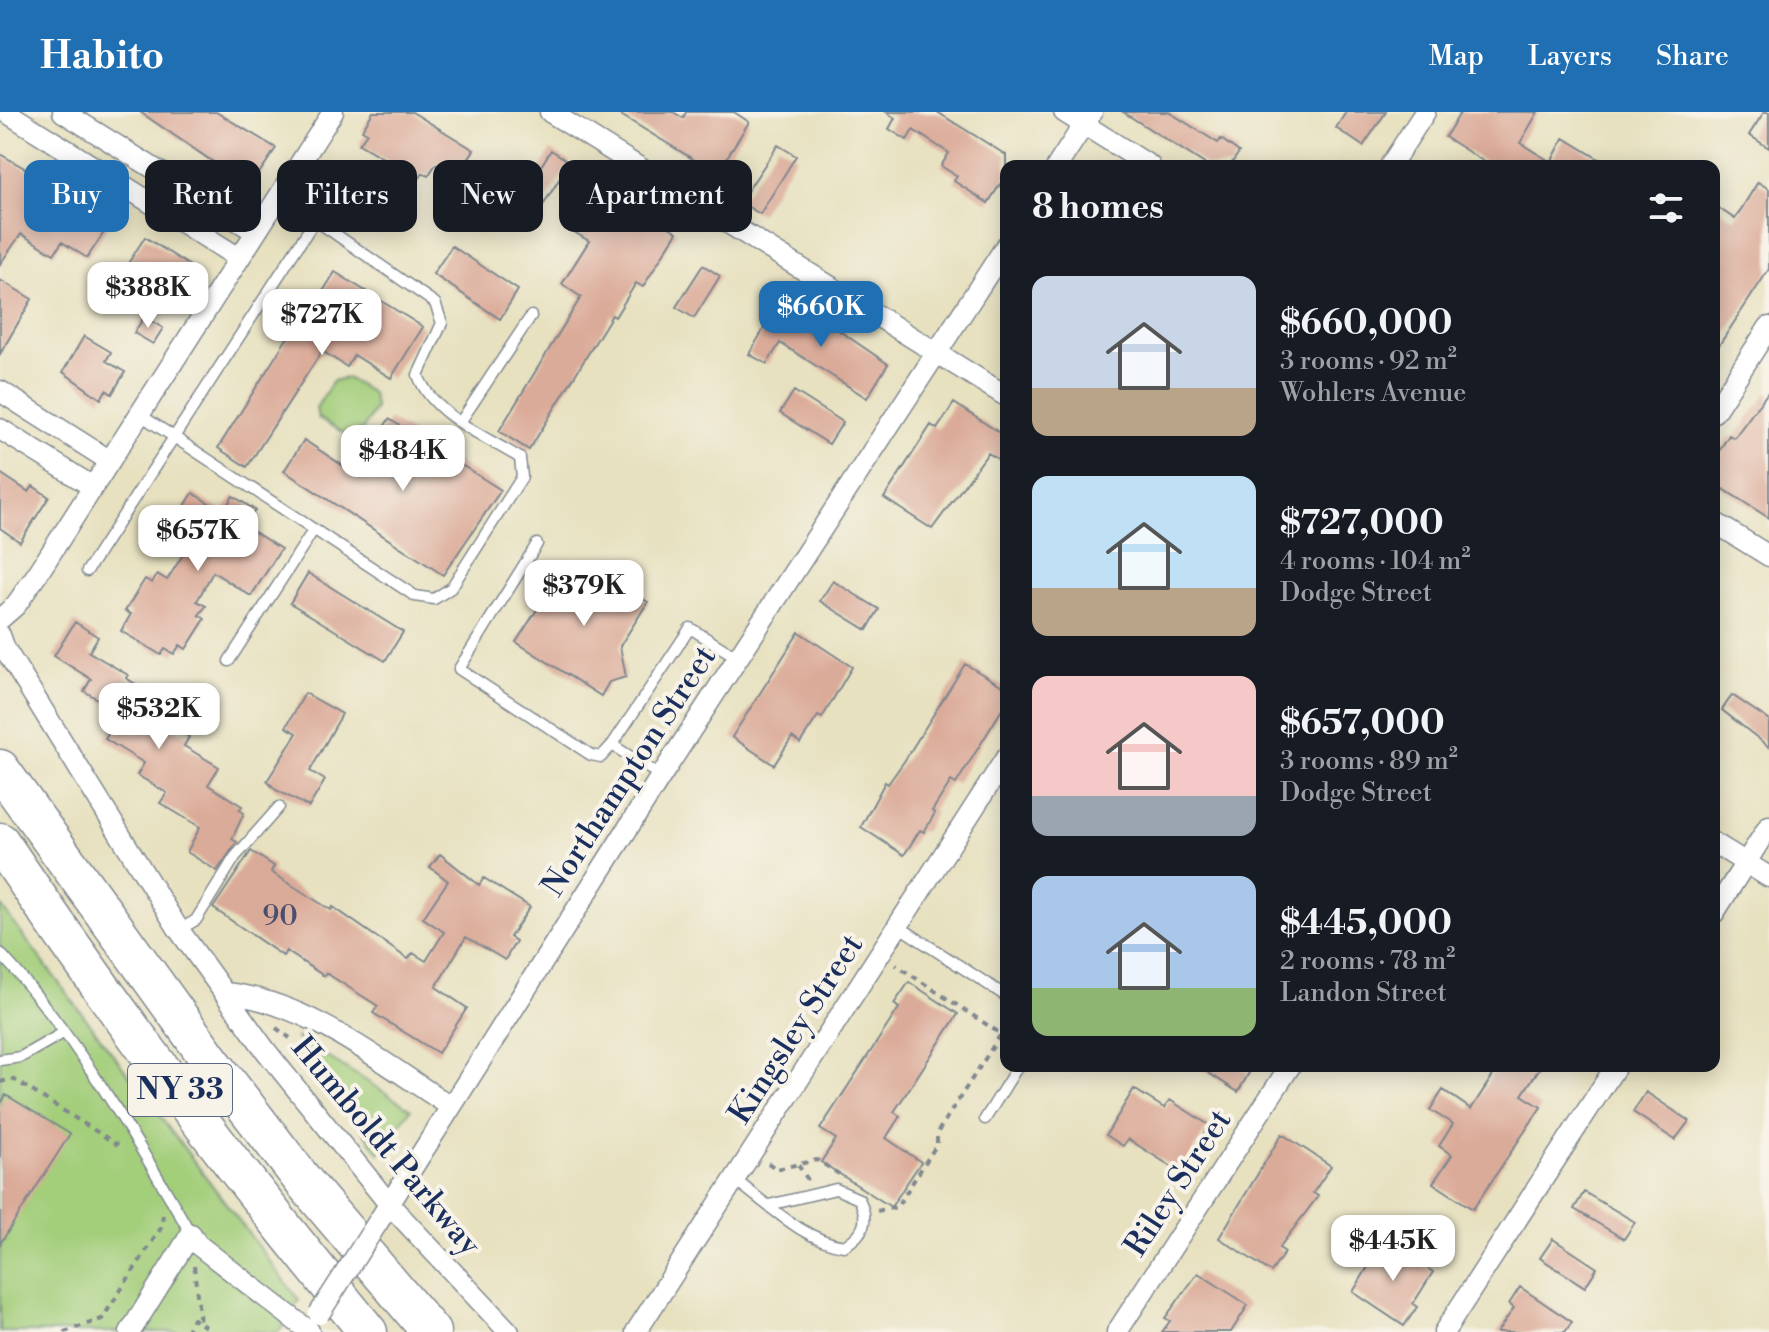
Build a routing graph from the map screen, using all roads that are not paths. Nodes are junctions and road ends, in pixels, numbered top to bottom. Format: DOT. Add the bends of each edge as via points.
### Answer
graph roads {
  1 [pos="6,112"];
  2 [pos="63,112"];
  3 [pos="333,112"];
  4 [pos="550,112"];
  5 [pos="1064,112"];
  6 [pos="1425,112"];
  7 [pos="1088,118"];
  8 [pos="302,160"];
  9 [pos="1061,160"];
  10 [pos="1142,160"];
  11 [pos="1394,160"];
  12 [pos="145,163"];
  13 [pos="277,198"];
  14 [pos="261,224"];
  15 [pos="256,232"];
  16 [pos="307,232"];
  17 [pos="332,232"];
  18 [pos="1000,255"];
  19 [pos="239,258"];
  20 [pos="531,316"];
  21 [pos="1769,327"];
  22 [pos="937,353"];
  23 [pos="0,391"];
  24 [pos="1000,392"];
  25 [pos="1720,403"];
  26 [pos="139,414"];
  27 [pos="461,421"];
  28 [pos="0,429"];
  29 [pos="173,437"];
  30 [pos="110,461"];
  31 [pos="93,487"];
  32 [pos="1720,526"];
  33 [pos="314,529"];
  34 [pos="537,544"];
  35 [pos="1769,556"];
  36 [pos="87,571"];
  37 [pos="0,619"];
  38 [pos="0,635"];
  39 [pos="738,658"];
  40 [pos="229,661"];
  41 [pos="612,745"];
  42 [pos="0,756"];
  43 [pos="1000,767"];
  44 [pos="0,769"];
  45 [pos="661,776"];
  46 [pos="25,803"];
  47 [pos="279,807"];
  48 [pos="1769,826"];
  49 [pos="0,842"];
  50 [pos="1720,847"];
  51 [pos="1746,863"];
  52 [pos="1769,877"];
  53 [pos="1720,904"];
  54 [pos="898,926"];
  55 [pos="179,930"];
  56 [pos="0,953"];
  57 [pos="1000,992"];
  58 [pos="224,993"];
  59 [pos="63,1033"];
  60 [pos="0,1060"];
  61 [pos="1014,1072"];
  62 [pos="1286,1072"];
  63 [pos="1612,1072"];
  64 [pos="450,1106"];
  65 [pos="985,1119"];
  66 [pos="735,1180"];
  67 [pos="389,1204"];
  68 [pos="769,1205"];
  69 [pos="191,1234"];
  70 [pos="312,1326"];
  71 [pos="130,1332"];
  72 [pos="368,1332"];
  73 [pos="431,1332"];
  74 [pos="509,1332"];
  75 [pos="636,1332"];
  76 [pos="1117,1332"];
  77 [pos="1444,1332"];
  1 -- 19 [label="street"];
  2 -- 12 [label="street"];
  3 -- 8 [label="street"];
  4 -- 22 [label="street"];
  5 -- 7 [label="street"];
  6 -- 11 [label="street"];
  7 -- 9 [label="street"];
  7 -- 10 [label="street"];
  13 -- 14 [label="street"];
  15 -- 19 [label="street"];
  16 -- 29 [label="lane"];
  17 -- 27 [label="lane" via="435,303 442,323 418,375 425,394"];
  18 -- 22 [label="street, Northampton Street"];
  19 -- 26 [label="street"];
  20 -- 27 [label="lane"];
  21 -- 25 [label="street"];
  22 -- 24 [label="street"];
  22 -- 39 [label="street, Northampton Street"];
  23 -- 30 [label="street"];
  26 -- 29 [label="lane"];
  26 -- 30 [label="street"];
  27 -- 33 [label="lane" via="520,458 522,477 451,588 434,599 415,596"];
  28 -- 31 [label="street"];
  29 -- 33 [label="lane"];
  29 -- 36 [label="lane"];
  30 -- 31 [label="street"];
  31 -- 37 [label="street" via="16,605"];
  32 -- 35 [label="street"];
  33 -- 40 [label="lane"];
  34 -- 41 [label="lane" via="459,669 591,755 601,757"];
  38 -- 55 [label="street, Humboldt Parkway"];
  39 -- 41 [label="lane" via="690,628"];
  39 -- 45 [label="street, Northampton Street"];
  41 -- 45 [label="lane"];
  42 -- 46 [label="highway"];
  43 -- 54 [label="street, Kingsley Street"];
  44 -- 46 [label="highway, NY 33"];
  45 -- 64 [label="street, Northampton Street"];
  46 -- 73 [label="highway, NY 33" via="210,1060"];
  47 -- 55 [label="lane" via="235,857 196,920"];
  48 -- 51 [label="street"];
  49 -- 72 [label="highway, NY 33" via="289,1237"];
  50 -- 51 [label="street"];
  51 -- 52 [label="street"];
  51 -- 53 [label="street"];
  54 -- 57 [label="lane"];
  54 -- 66 [label="street, Kingsley Street"];
  55 -- 58 [label="street, Humboldt Parkway"];
  56 -- 59 [label="lane"];
  58 -- 64 [label="street" via="256,996 300,1013"];
  58 -- 67 [label="street, Humboldt Parkway"];
  59 -- 60 [label="lane" via="21,1057"];
  59 -- 69 [label="lane"];
  61 -- 65 [label="lane"];
  62 -- 76 [label="street, Riley Street"];
  63 -- 77 [label="street"];
  64 -- 67 [label="street, Northampton Street"];
  66 -- 68 [label="lane"];
  66 -- 75 [label="street, Kingsley Street"];
  67 -- 70 [label="street, Northampton Street, bridge"];
  67 -- 74 [label="street, Humboldt Parkway"];
  68 -- 68 [label="lane" via="827,1244 844,1246 862,1233 866,1222 859,1199 836,1189"];
  69 -- 70 [label="street" via="197,1244"];
  69 -- 71 [label="street"];
}
